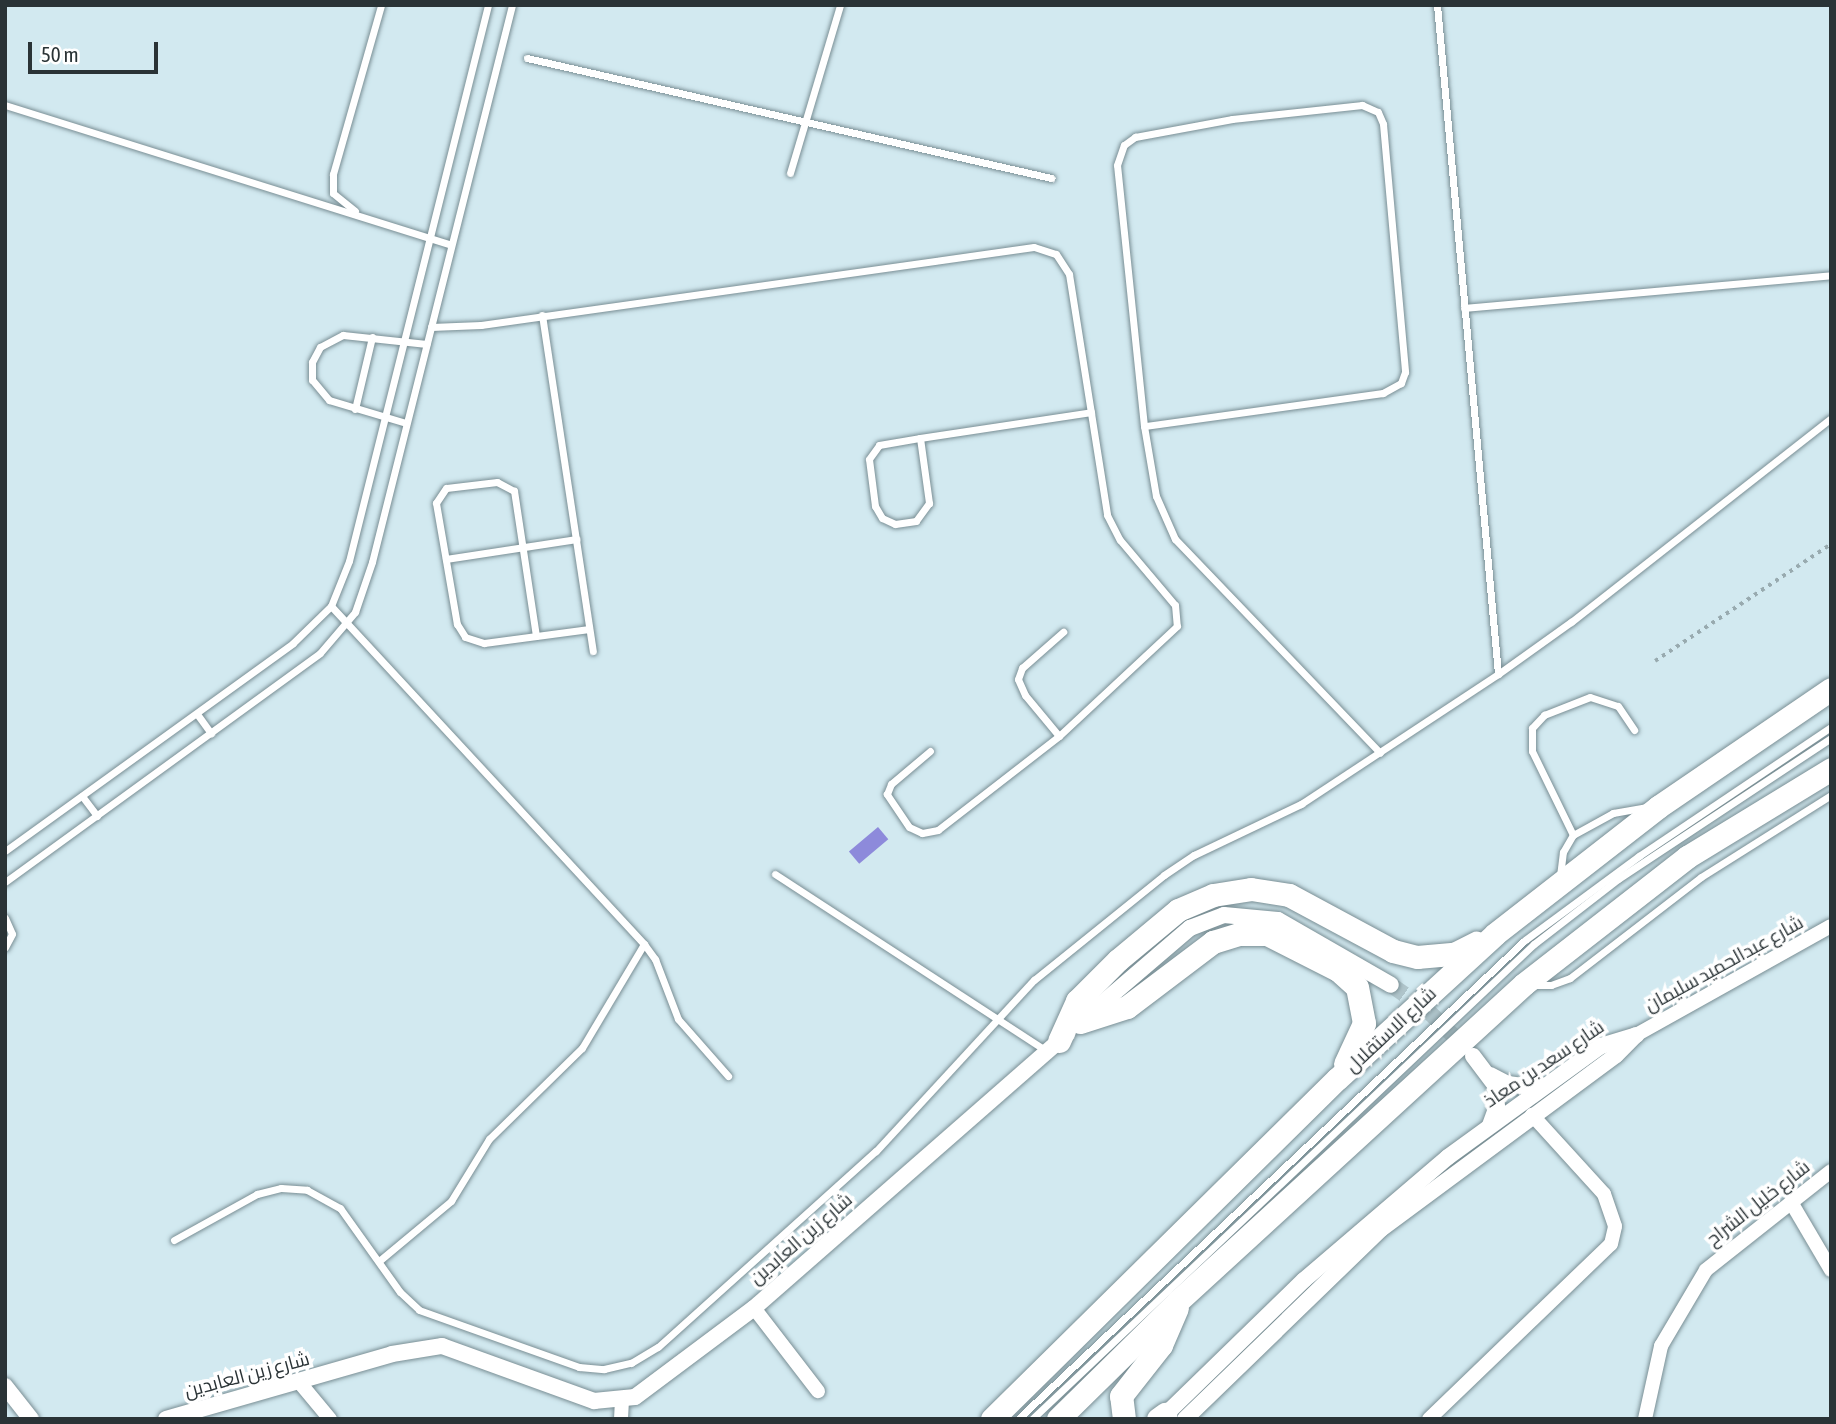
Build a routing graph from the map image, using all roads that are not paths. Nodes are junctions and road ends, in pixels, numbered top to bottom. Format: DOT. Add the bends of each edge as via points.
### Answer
graph roads {
  1 [pos="381,5"];
  2 [pos="488,5"];
  3 [pos="512,5"];
  4 [pos="840,5"];
  5 [pos="1437,5"];
  6 [pos="527,58"];
  7 [pos="5,105"];
  8 [pos="804,121"];
  9 [pos="790,173"];
  10 [pos="1051,178"];
  11 [pos="376,222"];
  12 [pos="429,239"];
  13 [pos="451,245"];
  14 [pos="1831,275"];
  15 [pos="1464,308"];
  16 [pos="542,315"];
  17 [pos="431,327"];
  18 [pos="372,337"];
  19 [pos="403,342"];
  20 [pos="427,344"];
  21 [pos="355,409"];
  22 [pos="1091,412"];
  23 [pos="385,417"];
  24 [pos="1831,418"];
  25 [pos="406,423"];
  26 [pos="1144,426"];
  27 [pos="920,438"];
  28 [pos="576,540"];
  29 [pos="524,547"];
  30 [pos="446,559"];
  31 [pos="331,606"];
  32 [pos="347,625"];
  33 [pos="589,629"];
  34 [pos="1063,632"];
  35 [pos="536,636"];
  36 [pos="593,651"];
  37 [pos="1498,674"];
  38 [pos="1831,689"];
  39 [pos="197,714"];
  40 [pos="1831,727"];
  41 [pos="1634,730"];
  42 [pos="211,733"];
  43 [pos="1059,736"];
  44 [pos="1831,738"];
  45 [pos="930,751"];
  46 [pos="1380,753"];
  47 [pos="1831,769"];
  48 [pos="1831,795"];
  49 [pos="82,796"];
  50 [pos="1658,807"];
  51 [pos="97,816"];
  52 [pos="1573,835"];
  53 [pos="5,851"];
  54 [pos="775,874"];
  55 [pos="5,882"];
  56 [pos="1561,882"];
  57 [pos="5,918"];
  58 [pos="1831,926"];
  59 [pos="1495,934"];
  60 [pos="644,944"];
  61 [pos="5,947"];
  62 [pos="1524,984"];
  63 [pos="1391,985"];
  64 [pos="995,1017"];
  65 [pos="1080,1022"];
  66 [pos="1636,1035"];
  67 [pos="1053,1046"];
  68 [pos="1473,1056"];
  69 [pos="1490,1075"];
  70 [pos="729,1076"];
  71 [pos="1337,1079"];
  72 [pos="1538,1088"];
  73 [pos="1532,1115"];
  74 [pos="1490,1126"];
  75 [pos="1831,1171"];
  76 [pos="1791,1202"];
  77 [pos="174,1241"];
  78 [pos="1342,1255"];
  79 [pos="379,1261"];
  80 [pos="1831,1270"];
  81 [pos="1178,1301"];
  82 [pos="754,1308"];
  83 [pos="300,1383"];
  84 [pos="5,1386"];
  85 [pos="818,1391"];
  86 [pos="622,1401"];
  87 [pos="1168,1418"];
  88 [pos="31,1419"];
  89 [pos="166,1419"];
  90 [pos="330,1419"];
  91 [pos="621,1419"];
  92 [pos="992,1419"];
  93 [pos="1018,1419"];
  94 [pos="1032,1419"];
  95 [pos="1058,1419"];
  96 [pos="1124,1419"];
  97 [pos="1429,1419"];
  98 [pos="1645,1419"];
  1 -- 11 [label="lane" via="333,174 333,193 345,207"];
  2 -- 12 [label="lane"];
  3 -- 13 [label="lane"];
  4 -- 8 [label="lane"];
  5 -- 15 [label="lane"];
  6 -- 8 [label="lane"];
  7 -- 11 [label="lane"];
  8 -- 9 [label="lane"];
  8 -- 10 [label="lane"];
  11 -- 12 [label="lane"];
  12 -- 13 [label="lane"];
  12 -- 19 [label="lane"];
  13 -- 17 [label="lane"];
  14 -- 15 [label="lane"];
  15 -- 37 [label="lane"];
  16 -- 17 [label="lane"];
  16 -- 22 [label="lane" via="1041,247 1056,254 1069,274"];
  16 -- 28 [label="lane"];
  17 -- 20 [label="lane"];
  18 -- 19 [label="lane"];
  18 -- 21 [label="lane"];
  18 -- 21 [label="lane" via="334,337 320,346 312,362 312,380 321,395"];
  19 -- 20 [label="lane"];
  19 -- 23 [label="lane"];
  20 -- 25 [label="lane"];
  21 -- 23 [label="lane"];
  22 -- 27 [label="lane"];
  22 -- 43 [label="lane" via="1107,515 1120,540 1175,606 1178,619 1168,639"];
  23 -- 25 [label="lane"];
  23 -- 31 [label="lane" via="345,574"];
  24 -- 37 [label="lane"];
  25 -- 32 [label="lane" via="368,579"];
  26 -- 26 [label="lane" via="1383,393 1401,383 1405,372 1383,124 1373,107 1318,107 1243,117 1135,137 1124,145 1117,165"];
  26 -- 46 [label="lane" via="1158,506 1175,539"];
  27 -- 27 [label="lane" via="879,445 869,459 874,506 882,518 895,524 916,521 929,503"];
  28 -- 29 [label="lane"];
  28 -- 33 [label="lane"];
  29 -- 30 [label="lane"];
  29 -- 30 [label="lane" via="516,496 509,486 497,482 451,486 439,494 436,503"];
  29 -- 35 [label="lane"];
  30 -- 35 [label="lane" via="457,624 465,638 479,643"];
  31 -- 32 [label="lane"];
  31 -- 39 [label="lane" via="303,635"];
  32 -- 42 [label="lane" via="320,653"];
  32 -- 60 [label="lane"];
  33 -- 35 [label="lane"];
  33 -- 36 [label="lane"];
  34 -- 43 [label="lane" via="1023,668 1018,679 1025,695"];
  37 -- 46 [label="lane"];
  38 -- 50 [label="highway, شارع الاستقلال"];
  39 -- 42 [label="lane"];
  39 -- 49 [label="lane"];
  40 -- 93 [label="lane" via="1608,877 1525,940"];
  41 -- 52 [label="lane" via="1618,706 1590,697 1544,715 1532,728 1532,751"];
  42 -- 51 [label="lane"];
  43 -- 45 [label="lane" via="937,830 922,834 909,827 887,794 891,784"];
  44 -- 94 [label="lane" via="1618,879 1534,944"];
  46 -- 64 [label="lane" via="1301,804 1178,865 1034,980"];
  47 -- 62 [label="highway" via="1687,856"];
  48 -- 62 [label="lane" via="1701,877 1570,978 1551,985"];
  49 -- 51 [label="lane"];
  49 -- 53 [label="lane"];
  50 -- 52 [label="lane" via="1613,813"];
  50 -- 56 [label="highway, شارع الاستقلال"];
  51 -- 55 [label="lane"];
  52 -- 56 [label="lane" via="1560,862"];
  54 -- 64 [label="lane"];
  56 -- 59 [label="highway, شارع الاستقلال"];
  57 -- 61 [label="lane" via="12,934"];
  58 -- 66 [label="street, شارع عبدالحميد سليمان"];
  59 -- 67 [label="highway" via="1454,954 1417,957 1393,951 1289,895 1251,889 1213,894 1178,910 1118,960 1077,1001"];
  59 -- 71 [label="highway, شارع الاستقلال"];
  60 -- 70 [label="lane" via="655,958 678,1019"];
  60 -- 79 [label="lane" via="582,1048 489,1139 451,1201"];
  62 -- 81 [label="highway"];
  63 -- 65 [label="street, شارع زين العابدين" via="1278,920 1224,915 1183,934"];
  64 -- 67 [label="lane"];
  64 -- 79 [label="lane" via="876,1151 658,1347 631,1363 604,1369 579,1367 431,1315 409,1302"];
  65 -- 67 [label="street, شارع زين العابدين"];
  65 -- 71 [label="highway" via="1127,1007 1213,942 1239,934 1267,934 1349,977 1363,998 1364,1023"];
  66 -- 72 [label="street, شارع سعد بن معاذ" via="1609,1042"];
  66 -- 73 [label="street, شارع سعد بن معاذ" via="1616,1055"];
  67 -- 82 [label="street, شارع زين العابدين"];
  68 -- 69 [label="street"];
  69 -- 72 [label="street" via="1508,1084"];
  69 -- 74 [label="street" via="1497,1105"];
  71 -- 92 [label="highway, شارع الاستقلال"];
  72 -- 74 [label="street, شارع سعد بن معاذ"];
  73 -- 78 [label="street, شارع سعد بن معاذ"];
  73 -- 97 [label="street" via="1604,1194 1615,1226 1611,1244"];
  74 -- 78 [label="street, شارع سعد بن معاذ"];
  75 -- 76 [label="street, شارع خليل الشراح"];
  76 -- 80 [label="street"];
  76 -- 98 [label="street, شارع خليل الشراح" via="1734,1243 1706,1270 1681,1305 1661,1346"];
  77 -- 79 [label="lane" via="257,1194 295,1188 319,1194 340,1208"];
  78 -- 87 [label="street, شارع سعد بن معاذ"];
  81 -- 95 [label="highway"];
  81 -- 96 [label="highway" via="1161,1345 1121,1396"];
  82 -- 85 [label="street"];
  82 -- 86 [label="street, شارع زين العابدين" via="646,1391"];
  83 -- 86 [label="street, شارع زين العابدين" via="392,1354 442,1346 594,1401"];
  83 -- 89 [label="street, شارع زين العابدين"];
  83 -- 90 [label="street"];
  84 -- 88 [label="street"];
  86 -- 91 [label="street"];
}
